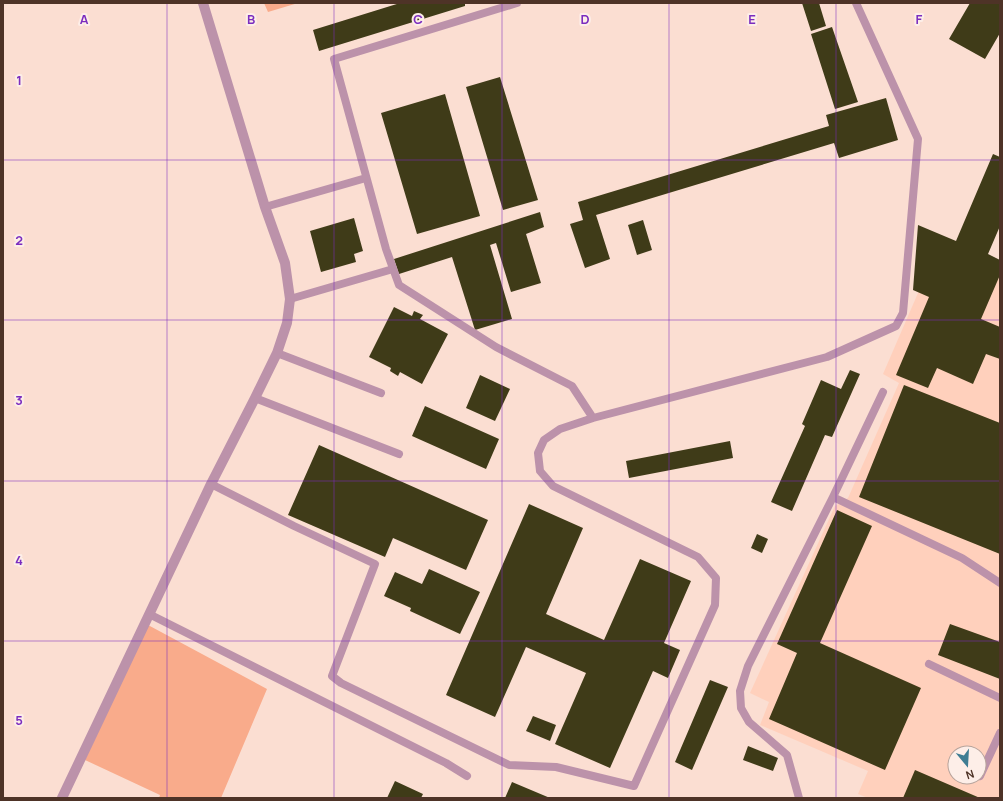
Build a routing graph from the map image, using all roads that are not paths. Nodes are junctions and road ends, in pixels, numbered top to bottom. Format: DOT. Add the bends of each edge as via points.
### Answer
graph roads {
  1 [pos="203,3"];
  2 [pos="517,3"];
  3 [pos="856,3"];
  4 [pos="366,178"];
  5 [pos="265,208"];
  6 [pos="393,269"];
  7 [pos="290,299"];
  8 [pos="277,353"];
  9 [pos="883,392"];
  10 [pos="381,393"];
  11 [pos="255,398"];
  12 [pos="593,418"];
  13 [pos="399,454"];
  14 [pos="211,484"];
  15 [pos="833,497"];
  16 [pos="1000,583"];
  17 [pos="149,614"];
  18 [pos="929,664"];
  19 [pos="1000,698"];
  20 [pos="1000,733"];
  21 [pos="987,761"];
  22 [pos="467,776"];
  23 [pos="62,798"];
  24 [pos="799,798"];
  1 -- 5 [label="street"];
  2 -- 4 [label="lane" via="334,59"];
  3 -- 12 [label="lane" via="918,139 903,313 896,326 827,357"];
  4 -- 5 [label="lane"];
  4 -- 6 [label="lane"];
  5 -- 7 [label="street" via="286,263"];
  6 -- 7 [label="lane"];
  6 -- 12 [label="lane" via="399,285 460,325 496,347 572,386"];
  7 -- 8 [label="street" via="287,323"];
  8 -- 10 [label="lane"];
  8 -- 11 [label="street"];
  9 -- 15 [label="lane"];
  11 -- 13 [label="lane"];
  11 -- 14 [label="street"];
  12 -- 14 [label="lane" via="560,429 544,440 538,453 540,471 553,486 698,557 716,578 715,605 634,786 556,767 509,765 332,676 375,564"];
  14 -- 17 [label="street"];
  15 -- 16 [label="lane" via="962,558"];
  15 -- 24 [label="lane" via="748,666 740,691 741,708 749,722 787,755"];
  17 -- 22 [label="lane" via="446,763"];
  17 -- 23 [label="street"];
  18 -- 19 [label="lane"];
  20 -- 21 [label="lane"];
}
